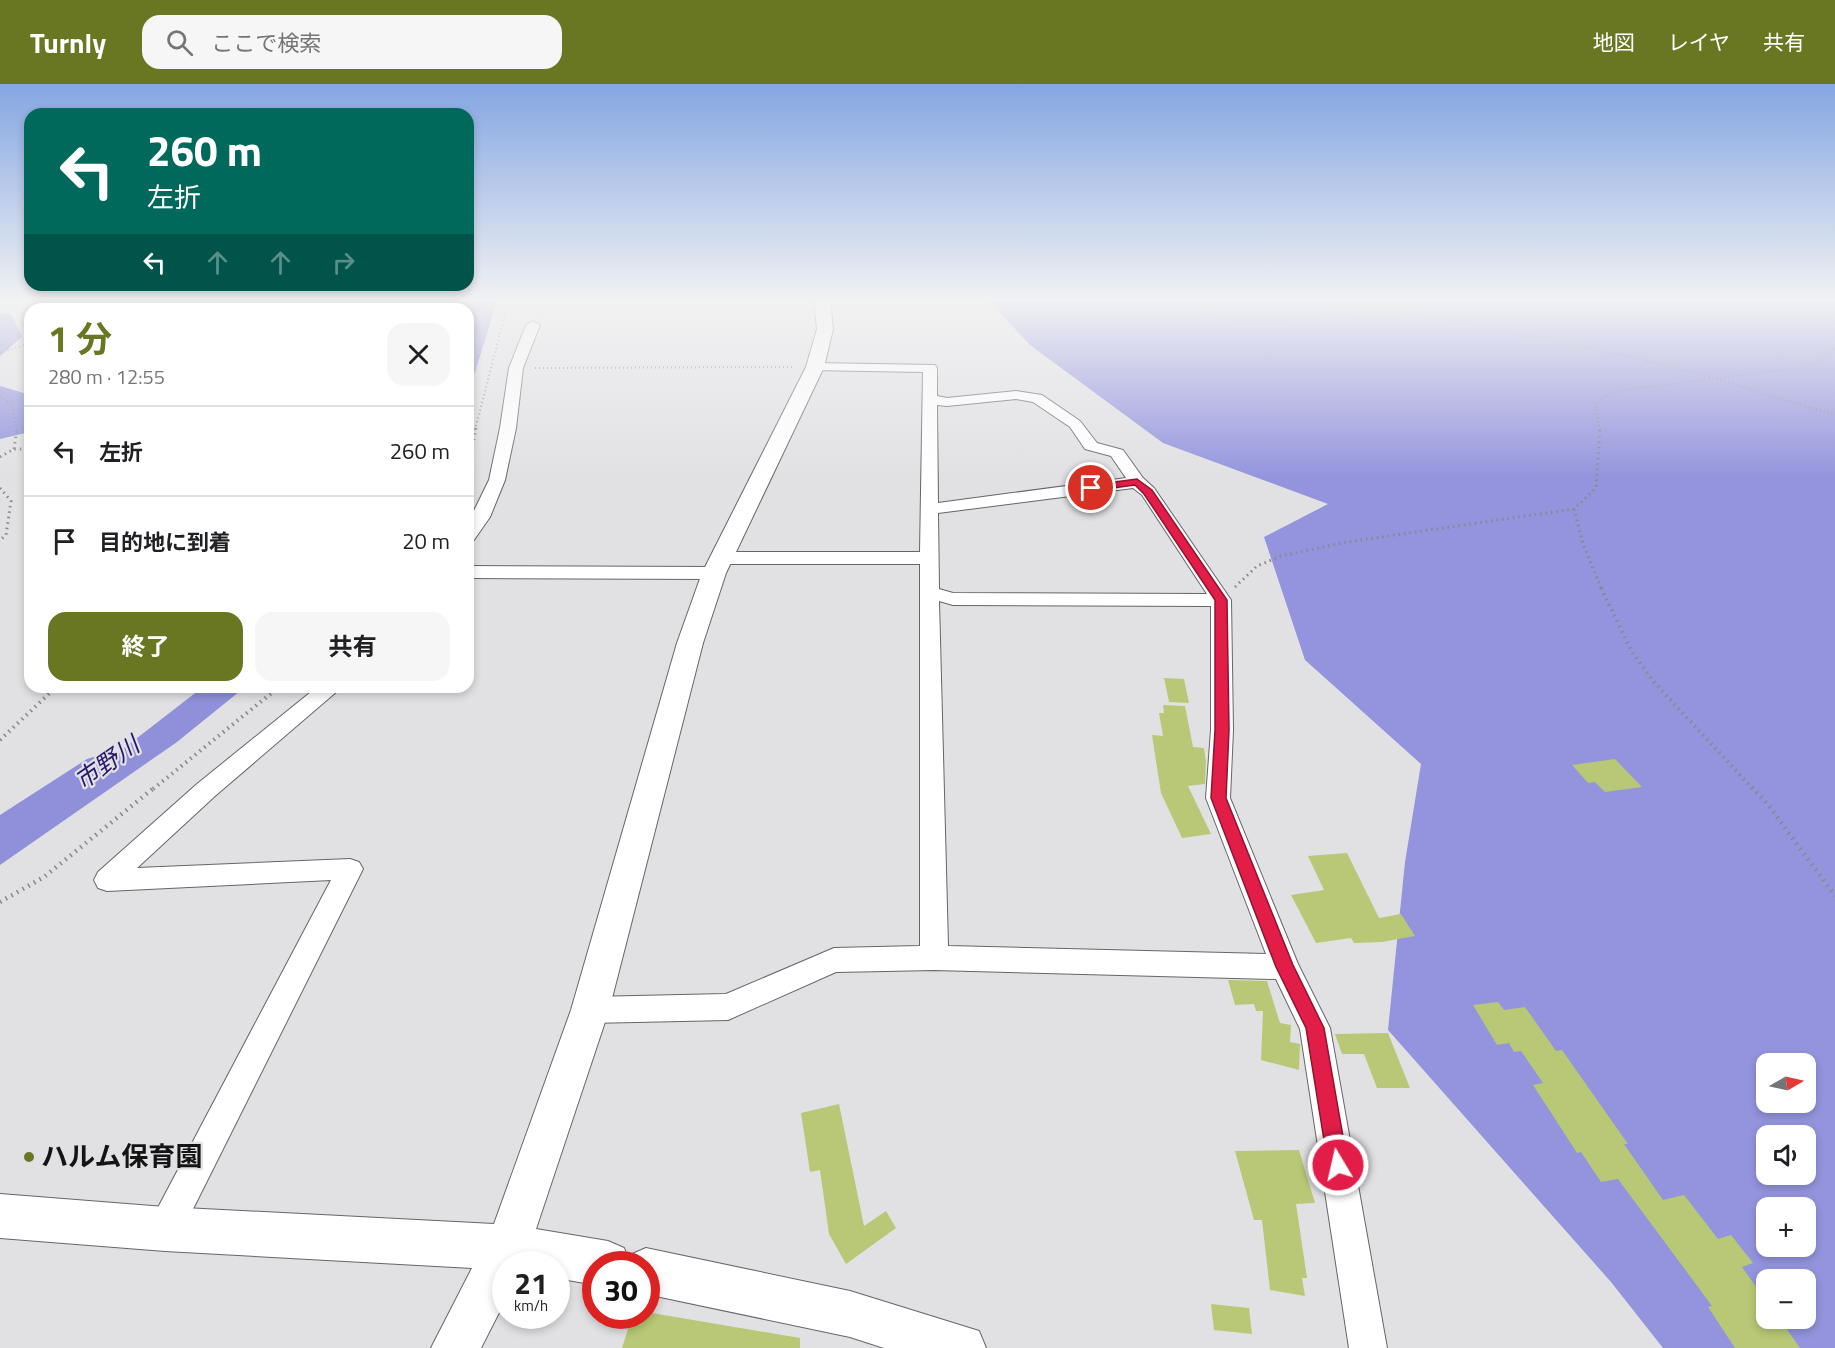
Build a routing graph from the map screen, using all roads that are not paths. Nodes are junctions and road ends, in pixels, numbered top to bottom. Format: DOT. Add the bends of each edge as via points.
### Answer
graph roads {
  1 [pos="519,360"];
  2 [pos="817,360"];
  3 [pos="815,367"];
  4 [pos="930,399"];
  5 [pos="1137,482"];
  6 [pos="929,509"];
  7 [pos="474,528"];
  8 [pos="929,558"];
  9 [pos="718,566"];
  10 [pos="474,572"];
  11 [pos="930,593"];
  12 [pos="1221,600"];
  13 [pos="324,693"];
  14 [pos="934,958"];
  15 [pos="1285,967"];
  16 [pos="590,1010"];
  17 [pos="0,1216"];
  18 [pos="165,1229"];
  19 [pos="508,1247"];
  20 [pos="582,1260"];
  21 [pos="660,1274"];
  22 [pos="455,1348"];
  23 [pos="962,1348"];
  24 [pos="1368,1348"];
  1 -- 7 [label="street" via="497,480"];
  2 -- 3 [label="street"];
  3 -- 4 [label="street" via="930,368"];
  3 -- 9 [label="street"];
  4 -- 5 [label="street" via="947,402 1016,395 1037,398 1075,424 1091,446 1117,453"];
  4 -- 6 [label="street"];
  5 -- 6 [label="street"];
  5 -- 12 [label="street" via="1148,492"];
  6 -- 8 [label="street"];
  8 -- 9 [label="street"];
  8 -- 11 [label="street"];
  9 -- 10 [label="street"];
  9 -- 16 [label="street" via="690,643"];
  11 -- 12 [label="street" via="953,599"];
  11 -- 14 [label="street"];
  12 -- 15 [label="street" via="1218,798"];
  13 -- 18 [label="street" via="206,790 107,880 350,869"];
  14 -- 15 [label="street"];
  14 -- 16 [label="street" via="834,960 728,1007"];
  15 -- 24 [label="street" via="1315,1028"];
  16 -- 19 [label="street"];
  17 -- 18 [label="street"];
  18 -- 19 [label="street"];
  19 -- 20 [label="street"];
  19 -- 22 [label="street"];
  21 -- 23 [label="street" via="850,1314"];
}
